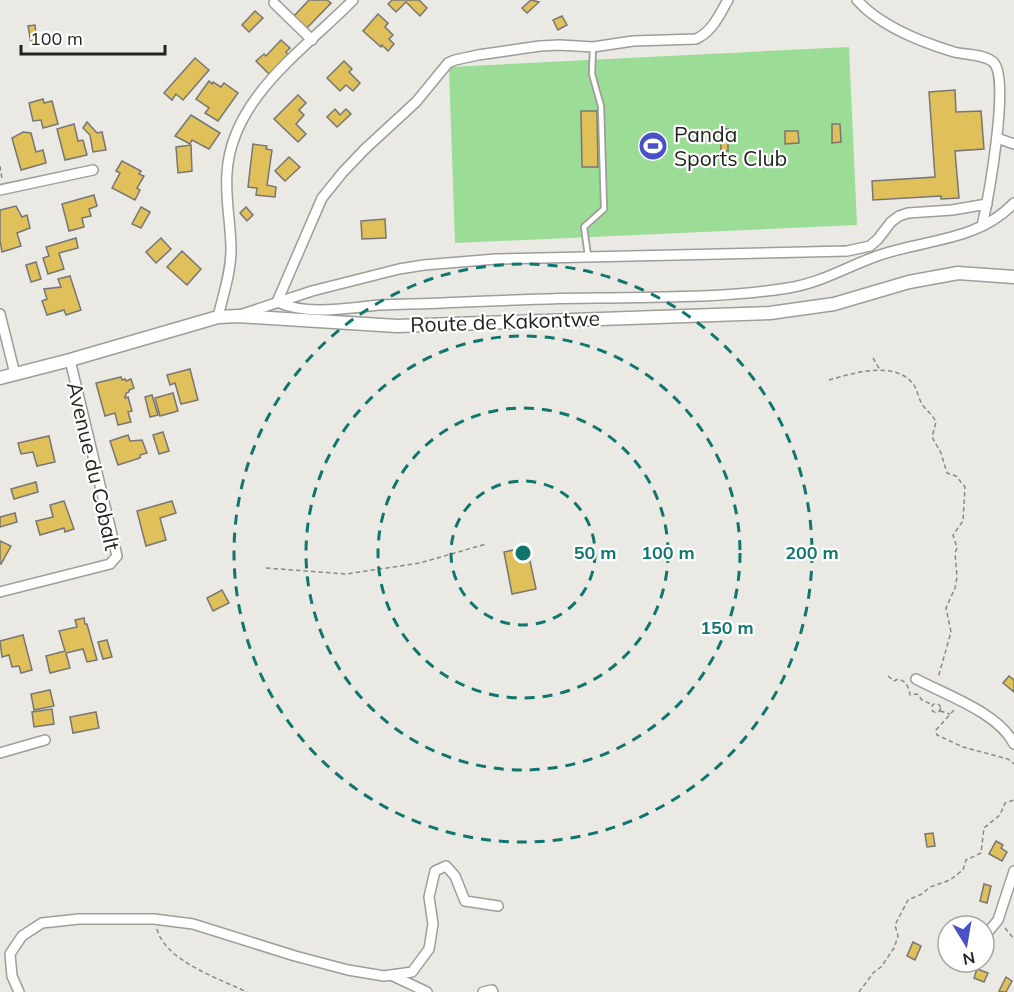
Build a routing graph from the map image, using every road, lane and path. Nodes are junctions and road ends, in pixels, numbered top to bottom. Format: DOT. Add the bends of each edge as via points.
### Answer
graph roads {
  1 [pos="353,0"];
  2 [pos="728,0"];
  3 [pos="857,0"];
  4 [pos="274,3"];
  5 [pos="312,40"];
  6 [pos="593,47"];
  7 [pos="997,138"];
  8 [pos="1014,144"];
  9 [pos="0,166"];
  10 [pos="93,170"];
  11 [pos="1,189"];
  12 [pos="1014,203"];
  13 [pos="987,204"];
  14 [pos="982,226"];
  15 [pos="588,256"];
  16 [pos="1014,278"];
  17 [pos="277,302"];
  18 [pos="0,314"];
  19 [pos="238,316"];
  20 [pos="218,317"];
  21 [pos="873,358"];
  22 [pos="70,360"];
  23 [pos="880,371"];
  24 [pos="15,374"];
  25 [pos="0,378"];
  26 [pos="829,380"];
  27 [pos="486,544"];
  28 [pos="266,568"];
  29 [pos="0,592"];
  30 [pos="888,676"];
  31 [pos="916,679"];
  32 [pos="938,691"];
  33 [pos="961,701"];
  34 [pos="936,703"];
  35 [pos="933,705"];
  36 [pos="939,711"];
  37 [pos="951,714"];
  38 [pos="45,740"];
  39 [pos="1014,744"];
  40 [pos="0,753"];
  41 [pos="1014,765"];
  42 [pos="1014,800"];
  43 [pos="1014,871"];
  44 [pos="498,906"];
  45 [pos="154,919"];
  46 [pos="998,920"];
  47 [pos="996,922"];
  48 [pos="1014,939"];
  49 [pos="391,975"];
  50 [pos="19,992"];
  51 [pos="248,992"];
  52 [pos="427,992"];
  53 [pos="483,992"];
  54 [pos="493,992"];
  55 [pos="859,992"];
  1 -- 5 [label="street"];
  2 -- 6 [label="street" via="715,24 696,39"];
  3 -- 7 [label="street" via="888,24 955,52 994,63 999,77"];
  4 -- 5 [label="street"];
  5 -- 20 [label="street" via="258,95 237,132 226,171 230,270"];
  6 -- 15 [label="lane" via="592,74 601,106 604,209 584,227"];
  6 -- 17 [label="street" via="540,46 448,63 416,102 365,149 322,198"];
  7 -- 8 [label="street"];
  7 -- 13 [label="street"];
  9 -- 11 [label="path"];
  10 -- 11 [label="street"];
  12 -- 14 [label="street" via="1000,217"];
  13 -- 14 [label="street"];
  13 -- 15 [label="street" via="899,216 870,246 847,251"];
  14 -- 17 [label="street" via="952,238 879,255 822,280 728,296 539,299 309,310"];
  15 -- 17 [label="street" via="416,266"];
  16 -- 19 [label="street, Route de Kakontwe" via="958,273 909,282 834,304 770,313 397,326"];
  17 -- 19 [label="street"];
  18 -- 24 [label="street"];
  19 -- 20 [label="street, Route de Kakontwe"];
  20 -- 22 [label="street, Route de Kakontwe"];
  21 -- 23 [label="path"];
  22 -- 24 [label="street, Route de Kakontwe"];
  22 -- 29 [label="street, Avenue du Cobalt" via="117,556 110,564"];
  23 -- 26 [label="path"];
  23 -- 32 [label="path" via="901,373 913,384 936,422 932,436 946,473 956,476 965,487 963,521 953,535 957,576 946,608 951,632 938,677"];
  24 -- 25 [label="street, Route de Kakontwe"];
  27 -- 28 [label="path" via="420,563 346,574"];
  30 -- 35 [label="path" via="894,681 902,680 910,695 917,694"];
  31 -- 32 [label="street"];
  32 -- 33 [label="street"];
  32 -- 34 [label="path"];
  33 -- 37 [label="path"];
  33 -- 39 [label="street" via="1004,729"];
  34 -- 35 [label="path"];
  34 -- 36 [label="path" via="941,707"];
  35 -- 36 [label="path" via="933,710"];
  36 -- 37 [label="path"];
  37 -- 41 [label="path" via="936,730 938,735 963,747 1008,759"];
  38 -- 40 [label="street"];
  42 -- 55 [label="path" via="1005,803 1000,815 984,828 981,853 966,860 963,870 908,900 895,925 898,936 894,948"];
  43 -- 46 [label="street"];
  44 -- 49 [label="street" via="465,901 455,876 446,866 435,871 429,897 433,924 429,949 412,972"];
  45 -- 49 [label="street" via="193,924 348,970"];
  45 -- 50 [label="street" via="42,923 22,936 10,954 12,976"];
  45 -- 51 [label="path" via="159,940 173,954"];
  46 -- 47 [label="street"];
  46 -- 48 [label="path"];
  49 -- 52 [label="street"];
  53 -- 54 [label="street"];
}
